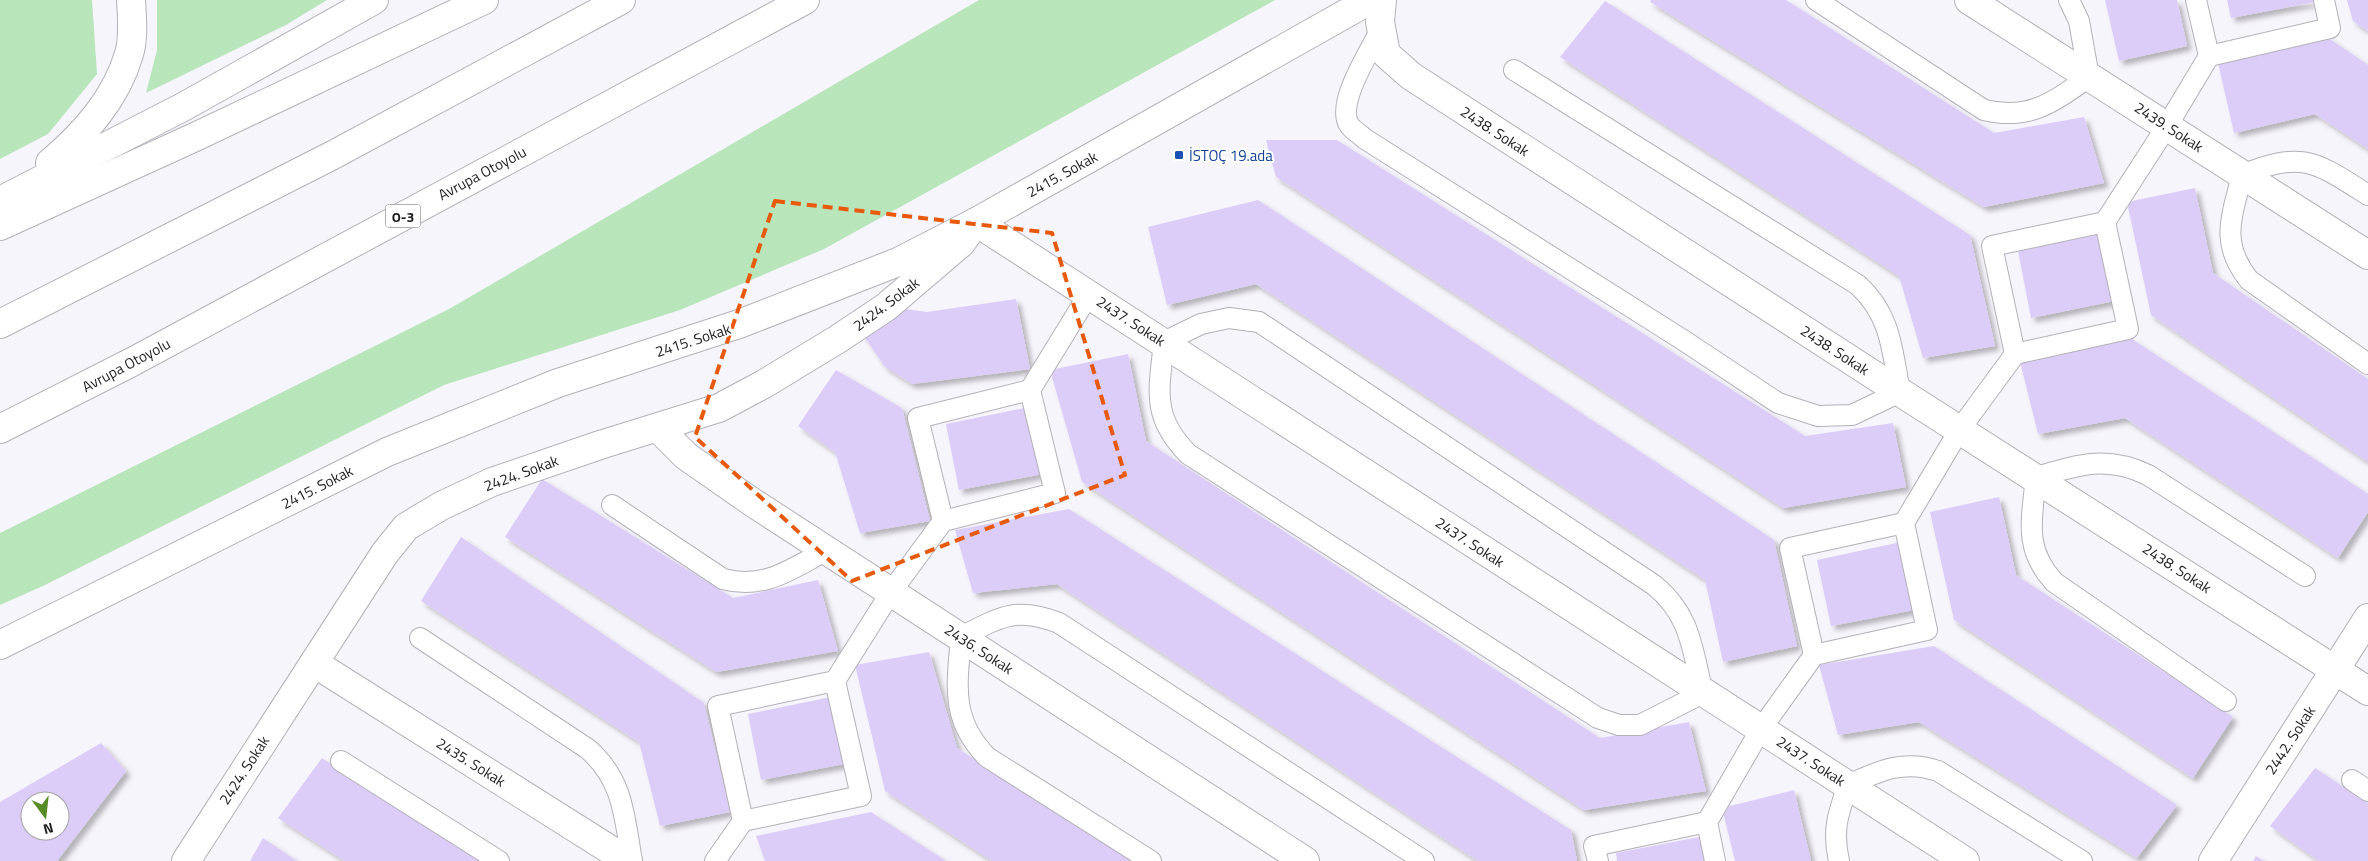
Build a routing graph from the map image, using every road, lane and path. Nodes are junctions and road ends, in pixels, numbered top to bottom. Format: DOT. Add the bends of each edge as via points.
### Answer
graph roads {
  1 [pos="131,0"];
  2 [pos="374,0"];
  3 [pos="484,0"];
  4 [pos="621,0"];
  5 [pos="805,0"];
  6 [pos="1370,0"];
  7 [pos="1382,0"];
  8 [pos="1816,0"];
  9 [pos="1969,0"];
  10 [pos="2069,0"];
  11 [pos="2196,0"];
  12 [pos="2324,0"];
  13 [pos="1382,29"];
  14 [pos="2209,56"];
  15 [pos="1514,70"];
  16 [pos="2089,77"];
  17 [pos="2167,126"];
  18 [pos="2242,175"];
  19 [pos="2368,194"];
  20 [pos="0,200"];
  21 [pos="976,222"];
  22 [pos="2105,222"];
  23 [pos="0,226"];
  24 [pos="2368,255"];
  25 [pos="1089,294"];
  26 [pos="0,324"];
  27 [pos="1164,342"];
  28 [pos="2016,354"];
  29 [pos="2368,364"];
  30 [pos="1030,390"];
  31 [pos="1900,392"];
  32 [pos="658,428"];
  33 [pos="0,429"];
  34 [pos="1960,429"];
  35 [pos="2036,477"];
  36 [pos="612,504"];
  37 [pos="943,520"];
  38 [pos="1904,523"];
  39 [pos="827,550"];
  40 [pos="2306,576"];
  41 [pos="891,592"];
  42 [pos="2368,618"];
  43 [pos="961,637"];
  44 [pos="420,638"];
  45 [pos="0,645"];
  46 [pos="1814,655"];
  47 [pos="314,663"];
  48 [pos="2335,668"];
  49 [pos="836,681"];
  50 [pos="2368,690"];
  51 [pos="1703,693"];
  52 [pos="2226,701"];
  53 [pos="1761,729"];
  54 [pos="341,761"];
  55 [pos="1848,785"];
  56 [pos="743,821"];
  57 [pos="1707,822"];
  58 [pos="186,861"];
  59 [pos="499,861"];
  60 [pos="628,861"];
  61 [pos="632,861"];
  62 [pos="715,861"];
  63 [pos="1151,861"];
  64 [pos="1305,861"];
  65 [pos="1424,861"];
  66 [pos="1598,861"];
  67 [pos="1715,861"];
  68 [pos="1840,861"];
  69 [pos="1965,861"];
  70 [pos="2082,861"];
  71 [pos="2213,861"];
  1 -- 20 [label="main road" via="130,53 101,111 76,140"];
  2 -- 20 [label="main road" via="184,107"];
  3 -- 23 [label="main road"];
  4 -- 26 [label="main road" via="333,155"];
  5 -- 33 [label="main road, Avrupa Otoyolu / O-3" via="132,362"];
  6 -- 21 [label="main road, 2415. Sokak"];
  7 -- 13 [label="main road, 2438. Sokak"];
  8 -- 16 [label="lane" via="1984,110 2009,114 2037,110"];
  9 -- 16 [label="main road, 2439. Sokak"];
  10 -- 16 [label="lane" via="2079,21"];
  11 -- 14 [label="lane"];
  12 -- 14 [label="lane" via="2330,28"];
  13 -- 31 [label="main road, 2438. Sokak" via="1386,54 1411,76"];
  13 -- 31 [label="lane" via="1345,106 1349,125 1365,139 1778,403 1818,416 1852,415"];
  14 -- 17 [label="lane"];
  15 -- 31 [label="lane" via="1858,285 1870,296 1884,320"];
  16 -- 17 [label="main road, 2439. Sokak"];
  17 -- 18 [label="main road, 2439. Sokak"];
  17 -- 22 [label="lane"];
  18 -- 19 [label="lane" via="2269,164 2303,162 2327,169"];
  18 -- 24 [label="main road, 2439. Sokak"];
  18 -- 29 [label="lane" via="2229,229 2231,245 2242,271 2249,280"];
  21 -- 25 [label="main road, 2437. Sokak"];
  21 -- 32 [label="main road, 2424. Sokak" via="961,243 938,264 886,307 838,339 719,408"];
  21 -- 45 [label="main road, 2415. Sokak" via="898,262 757,318 558,384 388,452"];
  22 -- 28 [label="lane" via="2128,329"];
  22 -- 28 [label="lane" via="1992,246"];
  25 -- 27 [label="main road, 2437. Sokak"];
  25 -- 30 [label="lane"];
  27 -- 51 [label="main road, 2437. Sokak"];
  27 -- 51 [label="lane" via="1215,320 1244,318 1259,322 1654,585 1680,612 1687,627"];
  27 -- 51 [label="lane" via="1159,394 1161,410 1165,425 1188,454 1598,718 1619,725 1640,725"];
  28 -- 34 [label="lane"];
  30 -- 37 [label="lane" via="918,418"];
  30 -- 37 [label="lane" via="1055,493"];
  31 -- 34 [label="main road, 2438. Sokak"];
  32 -- 39 [label="main road, 2436. Sokak" via="686,456"];
  32 -- 47 [label="main road, 2424. Sokak" via="492,482 440,506 406,527 385,553"];
  34 -- 35 [label="main road, 2438. Sokak"];
  34 -- 38 [label="lane"];
  35 -- 40 [label="lane" via="2087,463 2134,468"];
  35 -- 48 [label="main road, 2438. Sokak"];
  35 -- 52 [label="lane" via="2030,532 2032,546 2044,572"];
  36 -- 39 [label="lane" via="723,579 737,582 774,578"];
  37 -- 41 [label="lane"];
  38 -- 46 [label="lane" via="1927,630"];
  38 -- 46 [label="lane" via="1790,548"];
  39 -- 41 [label="main road, 2436. Sokak"];
  41 -- 43 [label="main road, 2436. Sokak"];
  41 -- 49 [label="lane"];
  42 -- 48 [label="main road, 2442. Sokak"];
  43 -- 63 [label="lane" via="956,691 966,729 975,745 987,757"];
  43 -- 64 [label="main road, 2436. Sokak"];
  43 -- 65 [label="lane" via="1000,617 1014,615 1028,614 1059,623"];
  44 -- 61 [label="lane" via="600,760 617,786"];
  46 -- 53 [label="lane"];
  47 -- 58 [label="main road, 2424. Sokak"];
  47 -- 60 [label="main road, 2435. Sokak"];
  48 -- 50 [label="main road, 2438. Sokak"];
  48 -- 71 [label="main road, 2442. Sokak"];
  49 -- 56 [label="lane" via="861,796"];
  49 -- 56 [label="lane" via="718,706"];
  51 -- 53 [label="main road, 2437. Sokak"];
  53 -- 55 [label="main road, 2437. Sokak"];
  53 -- 57 [label="lane"];
  54 -- 59 [label="lane"];
  55 -- 68 [label="lane" via="1835,823 1835,843"];
  55 -- 69 [label="main road, 2437. Sokak"];
  55 -- 70 [label="lane" via="1891,767 1927,767"];
  56 -- 62 [label="lane"];
  57 -- 66 [label="lane" via="1594,846"];
  57 -- 67 [label="lane"];
}
